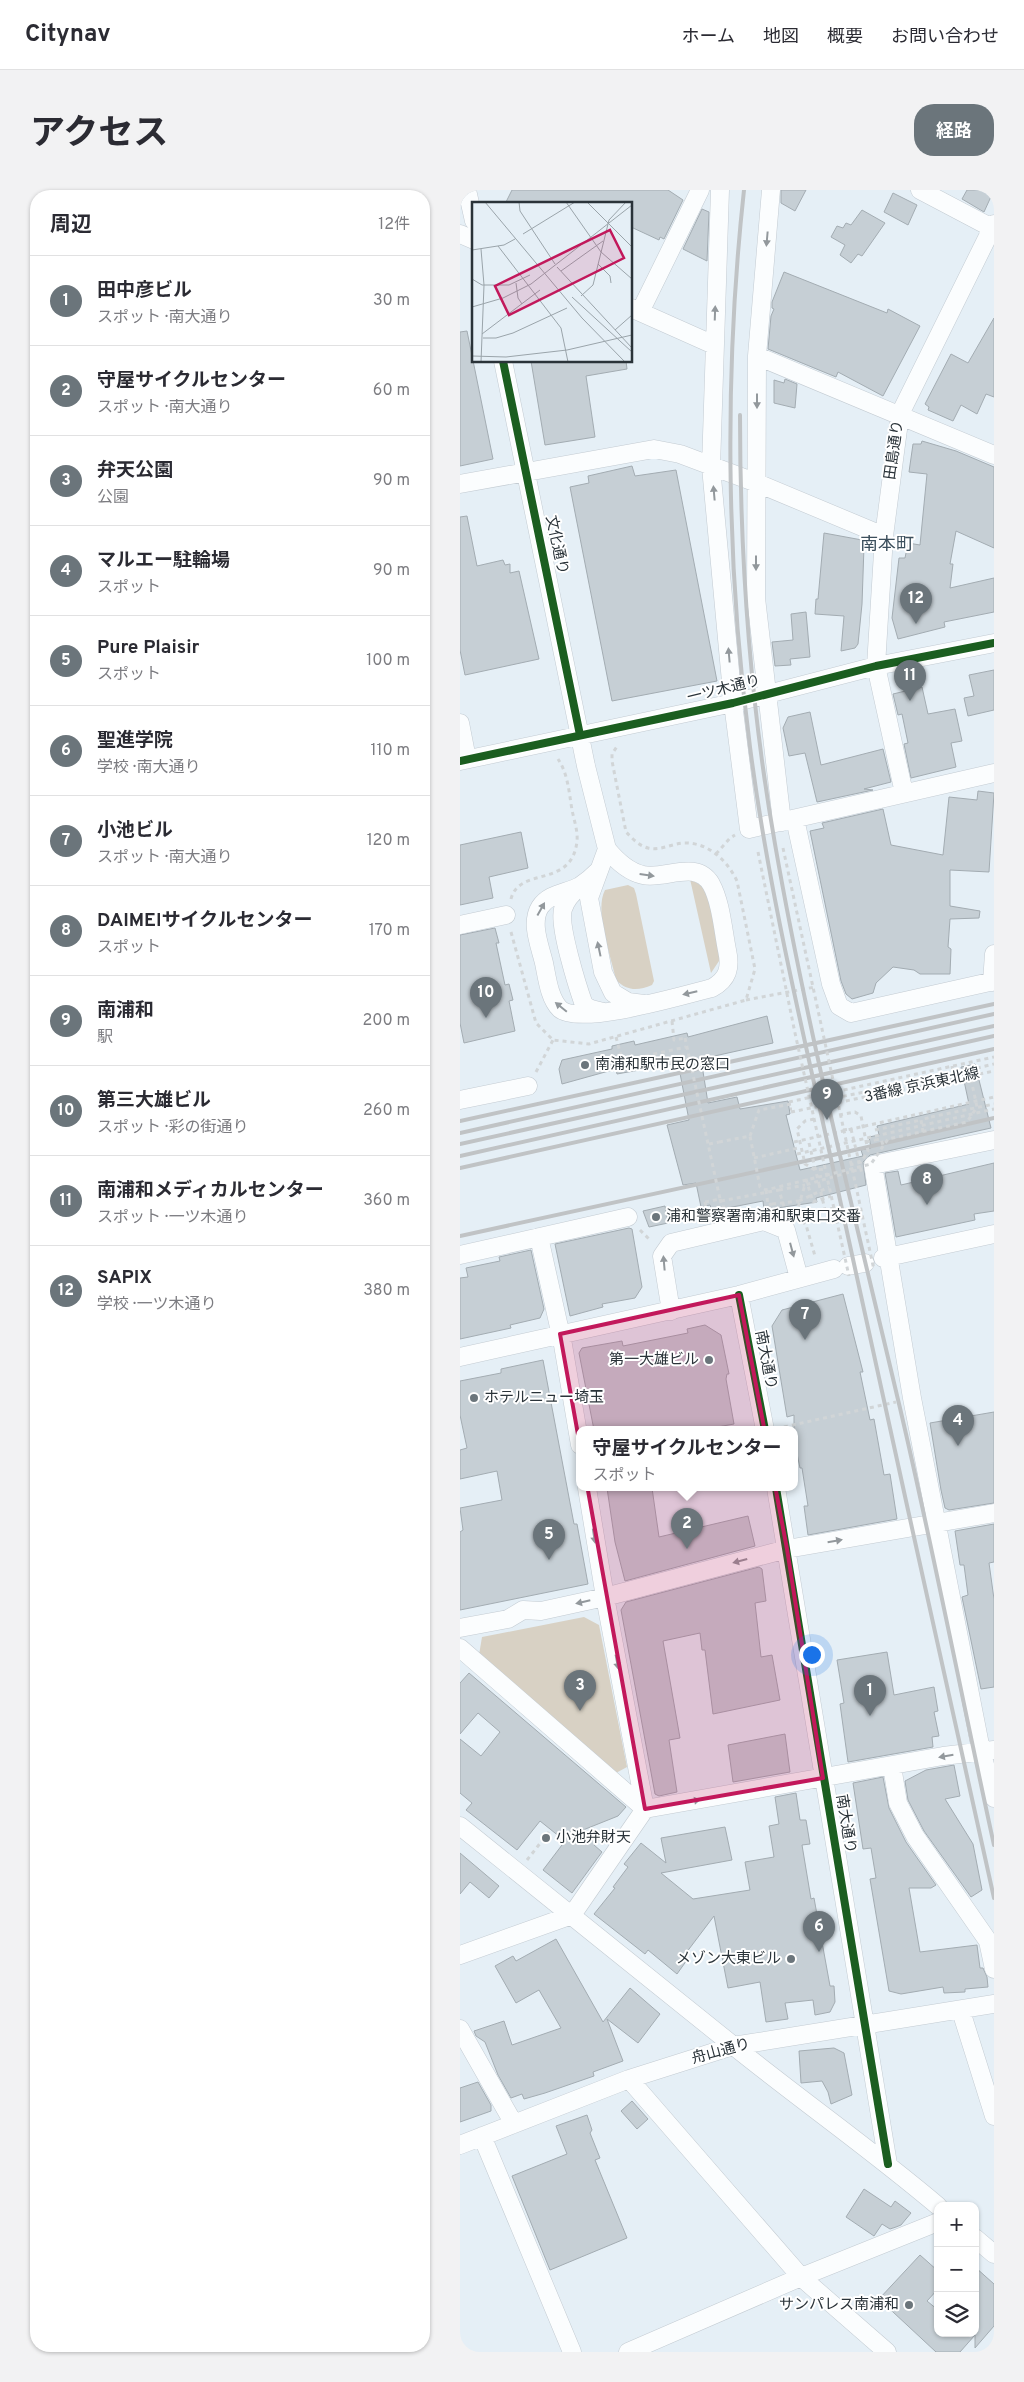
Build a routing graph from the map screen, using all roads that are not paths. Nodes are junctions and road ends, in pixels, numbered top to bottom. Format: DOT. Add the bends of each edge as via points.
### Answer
graph roads {
  1 [pos="467,190"];
  2 [pos="700,190"];
  3 [pos="720,190"];
  4 [pos="771,190"];
  5 [pos="920,190"];
  6 [pos="472,212"];
  7 [pos="993,227"];
  8 [pos="460,234"];
  9 [pos="472,239"];
  10 [pos="636,310"];
  11 [pos="714,345"];
  12 [pos="757,356"];
  13 [pos="504,362"];
  14 [pos="900,414"];
  15 [pos="994,455"];
  16 [pos="711,466"];
  17 [pos="527,472"];
  18 [pos="460,484"];
  19 [pos="756,484"];
  20 [pos="884,536"];
  21 [pos="994,643"];
  22 [pos="876,666"];
  23 [pos="768,693"];
  24 [pos="733,703"];
  25 [pos="460,723"];
  26 [pos="580,735"];
  27 [pos="464,760"];
  28 [pos="994,773"];
  29 [pos="904,793"];
  30 [pos="788,820"];
  31 [pos="605,857"];
  32 [pos="506,915"];
  33 [pos="460,925"];
  34 [pos="994,954"];
  35 [pos="993,981"];
  36 [pos="644,1004"];
  37 [pos="607,1012"];
  38 [pos="528,1086"];
  39 [pos="460,1100"];
  40 [pos="994,1140"];
  41 [pos="628,1217"];
  42 [pos="994,1234"];
  43 [pos="539,1237"];
  44 [pos="460,1255"];
  45 [pos="863,1266"];
  46 [pos="799,1278"];
  47 [pos="739,1295"];
  48 [pos="671,1311"];
  49 [pos="560,1334"];
  50 [pos="460,1357"];
  51 [pos="577,1426"];
  52 [pos="764,1426"];
  53 [pos="587,1491"];
  54 [pos="777,1491"];
  55 [pos="994,1513"];
  56 [pos="938,1523"];
  57 [pos="787,1549"];
  58 [pos="605,1597"];
  59 [pos="460,1628"];
  60 [pos="460,1648"];
  61 [pos="988,1750"];
  62 [pos="892,1766"];
  63 [pos="823,1778"];
  64 [pos="994,1798"];
  65 [pos="645,1810"];
  66 [pos="460,1826"];
  67 [pos="572,1915"];
  68 [pos="460,1955"];
  69 [pos="994,1969"];
  70 [pos="994,2004"];
  71 [pos="960,2011"];
  72 [pos="864,2025"];
  73 [pos="460,2029"];
  74 [pos="733,2046"];
  75 [pos="629,2079"];
  76 [pos="994,2116"];
  77 [pos="514,2124"];
  78 [pos="482,2136"];
  79 [pos="460,2145"];
  80 [pos="888,2164"];
  81 [pos="934,2203"];
  82 [pos="934,2224"];
  83 [pos="979,2241"];
  84 [pos="994,2254"];
  85 [pos="801,2277"];
  86 [pos="572,2352"];
  87 [pos="628,2352"];
  88 [pos="887,2352"];
  1 -- 6 [label="street"];
  2 -- 10 [label="street"];
  11 -- 3 [label="street, one-way"];
  4 -- 12 [label="street, one-way"];
  5 -- 7 [label="street"];
  7 -- 14 [label="street, 田島通り"];
  8 -- 9 [label="street"];
  10 -- 11 [label="street"];
  11 -- 16 [label="street"];
  12 -- 14 [label="street"];
  12 -- 19 [label="street, one-way"];
  13 -- 17 [label="street, 文化通り"];
  14 -- 15 [label="street"];
  14 -- 20 [label="street, 田島通り"];
  16 -- 17 [label="street" via="680,454 654,449"];
  16 -- 19 [label="street"];
  24 -- 16 [label="street, one-way"];
  17 -- 18 [label="street"];
  17 -- 26 [label="street, 文化通り"];
  19 -- 20 [label="street"];
  19 -- 23 [label="street, one-way" via="756,598"];
  20 -- 22 [label="street, 田島通り"];
  21 -- 22 [label="street, 一ツ木通り"];
  22 -- 23 [label="street, 一ツ木通り"];
  22 -- 29 [label="street, 田島通り"];
  23 -- 24 [label="street, 一ツ木通り"];
  23 -- 30 [label="street"];
  24 -- 26 [label="street, 一ツ木通り"];
  24 -- 30 [label="street" via="749,829"];
  25 -- 27 [label="street"];
  26 -- 27 [label="street, 一ツ木通り"];
  26 -- 31 [label="street, 文化通り"];
  28 -- 29 [label="street"];
  29 -- 30 [label="street"];
  30 -- 35 [label="street" via="839,1006 851,1013"];
  36 -- 31 [label="street, one-way" via="628,1002 613,993 604,972 589,898"];
  31 -- 36 [label="street, one-way" via="615,859 641,875 683,871 702,875 715,892 729,956 726,977 712,988"];
  31 -- 37 [label="street" via="596,874 571,895 562,915 564,934 584,1005"];
  37 -- 31 [label="street, one-way" via="573,1014 559,1007 552,997 536,929 536,918 546,900 580,886 597,873"];
  32 -- 33 [label="street"];
  34 -- 35 [label="street"];
  36 -- 37 [label="street"];
  38 -- 39 [label="street"];
  40 -- 45 [label="street" via="865,1169"];
  41 -- 43 [label="street"];
  42 -- 45 [label="street"];
  43 -- 44 [label="street"];
  43 -- 49 [label="street"];
  45 -- 46 [label="street"];
  45 -- 56 [label="street" via="912,1398"];
  46 -- 47 [label="street"];
  48 -- 46 [label="street, one-way" via="662,1256 671,1244 764,1221 786,1230"];
  47 -- 48 [label="street"];
  47 -- 52 [label="street, 南大通り"];
  48 -- 49 [label="street"];
  49 -- 50 [label="street"];
  49 -- 51 [label="street"];
  53 -- 58 [label="street, one-way"];
  54 -- 57 [label="street, 南大通り"];
  55 -- 56 [label="street"];
  57 -- 56 [label="street, one-way"];
  56 -- 61 [label="street"];
  57 -- 58 [label="street, one-way"];
  57 -- 63 [label="street, 南大通り"];
  58 -- 59 [label="street, one-way" via="541,1612 524,1610 508,1619"];
  58 -- 65 [label="street, one-way"];
  60 -- 65 [label="street"];
  61 -- 62 [label="street, one-way"];
  61 -- 64 [label="street"];
  62 -- 63 [label="street"];
  62 -- 69 [label="street" via="902,1811 915,1836 988,1941"];
  65 -- 63 [label="street, one-way"];
  63 -- 72 [label="street, 南大通り"];
  65 -- 67 [label="street"];
  66 -- 67 [label="street"];
  67 -- 68 [label="street"];
  67 -- 74 [label="street"];
  70 -- 71 [label="street, 舟山通り"];
  71 -- 72 [label="street, 舟山通り"];
  71 -- 76 [label="street"];
  72 -- 74 [label="street, 舟山通り"];
  72 -- 80 [label="street, 南大通り"];
  73 -- 77 [label="street"];
  74 -- 75 [label="street, 舟山通り"];
  74 -- 80 [label="street"];
  75 -- 77 [label="street, 舟山通り"];
  75 -- 85 [label="street"];
  77 -- 78 [label="street, 舟山通り"];
  78 -- 79 [label="street, 舟山通り"];
  78 -- 86 [label="street"];
  80 -- 81 [label="street"];
  82 -- 85 [label="street"];
  83 -- 84 [label="street"];
  85 -- 87 [label="street"];
  85 -- 88 [label="street"];
}
